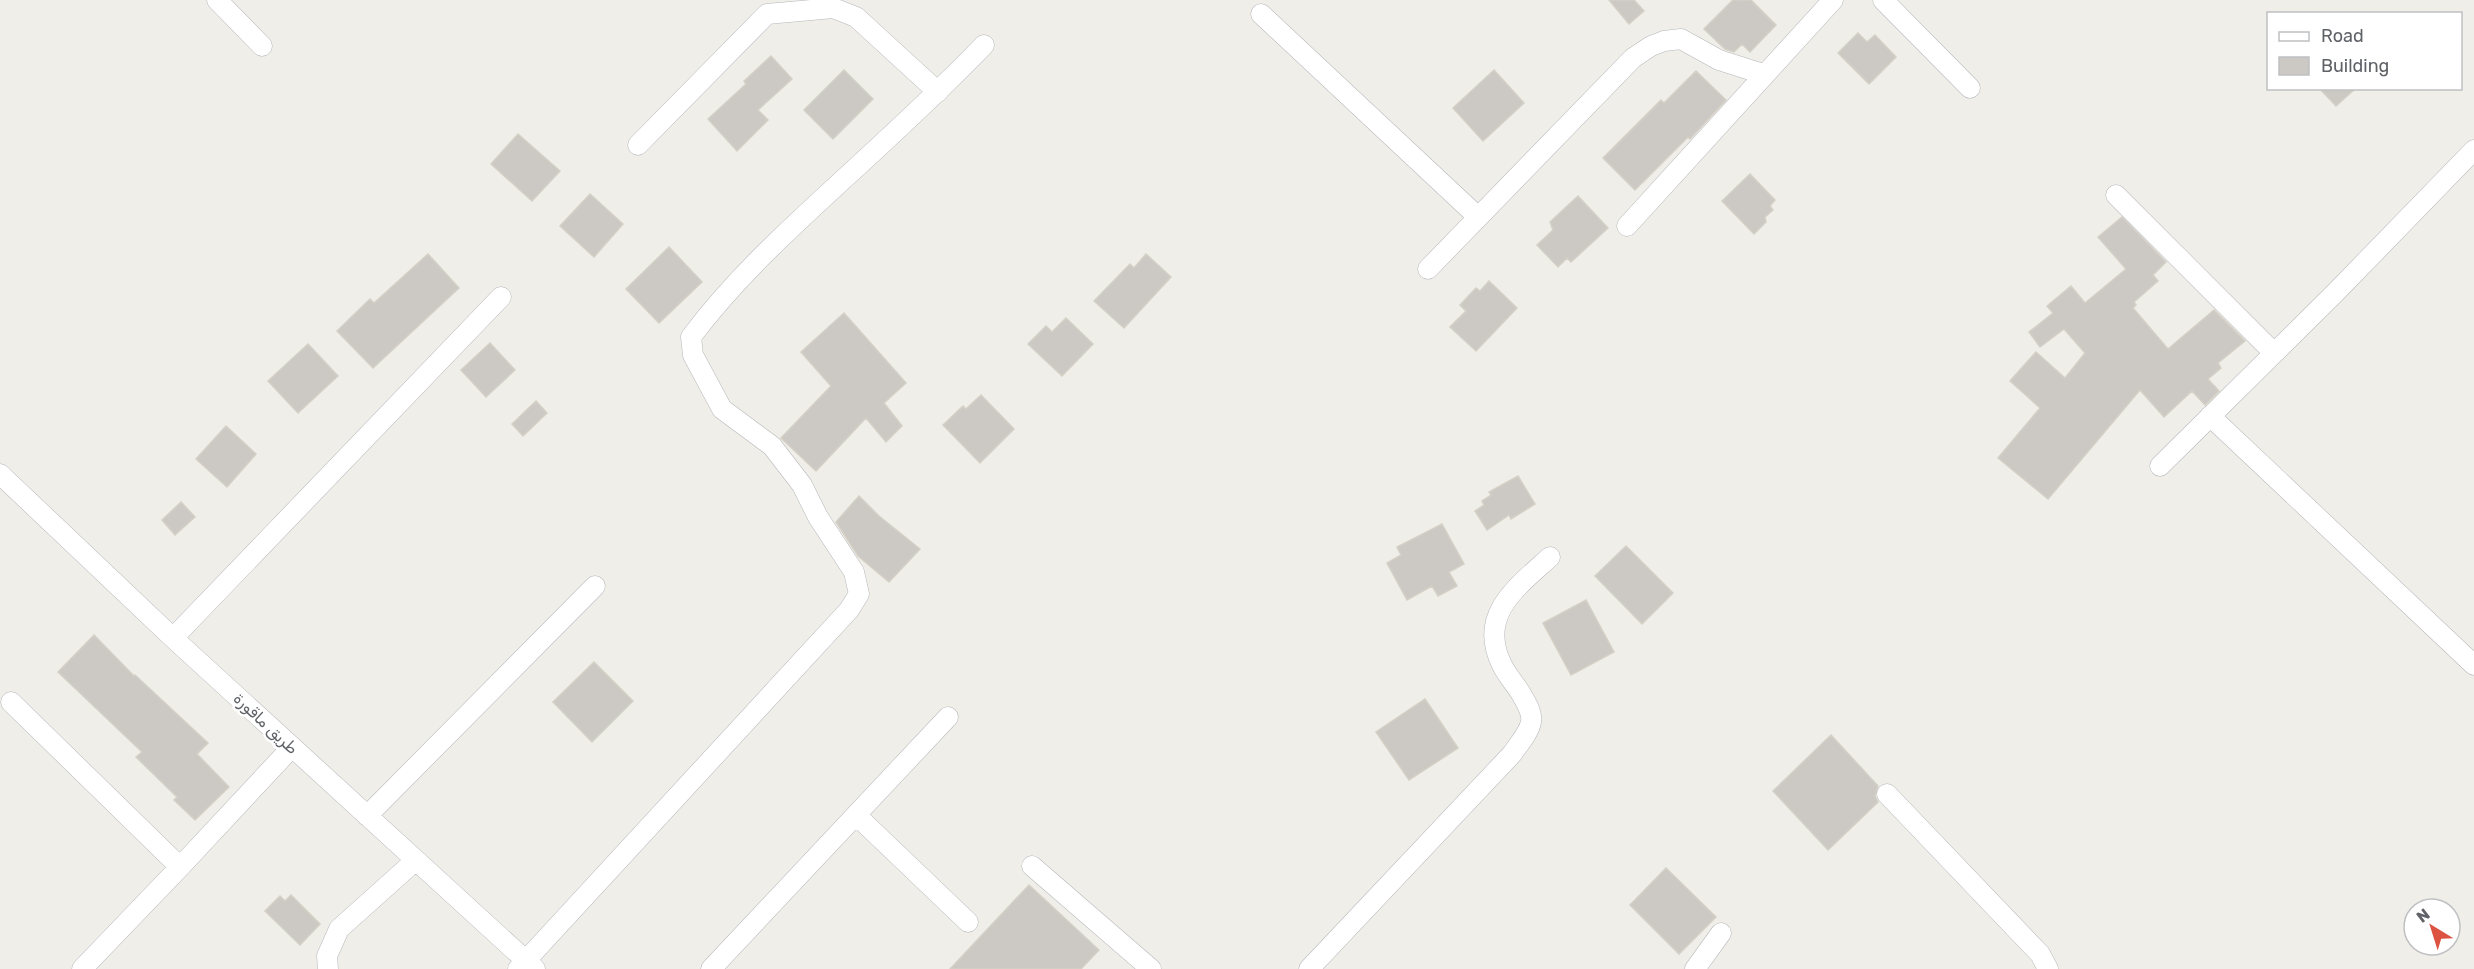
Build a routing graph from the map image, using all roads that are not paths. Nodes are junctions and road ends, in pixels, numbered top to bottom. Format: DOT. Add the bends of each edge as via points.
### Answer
graph roads {
  1 [pos="217,0"];
  2 [pos="1833,0"];
  3 [pos="1883,0"];
  4 [pos="1261,14"];
  5 [pos="984,45"];
  6 [pos="262,46"];
  7 [pos="1763,74"];
  8 [pos="1970,88"];
  9 [pos="938,92"];
  10 [pos="638,145"];
  11 [pos="2474,150"];
  12 [pos="2116,195"];
  13 [pos="1478,218"];
  14 [pos="1627,226"];
  15 [pos="1428,269"];
  16 [pos="501,297"];
  17 [pos="2274,353"];
  18 [pos="2210,416"];
  19 [pos="2160,466"];
  20 [pos="0,474"];
  21 [pos="1550,557"];
  22 [pos="595,586"];
  23 [pos="173,638"];
  24 [pos="2474,665"];
  25 [pos="11,702"];
  26 [pos="948,717"];
  27 [pos="291,747"];
  28 [pos="1887,794"];
  29 [pos="856,815"];
  30 [pos="368,816"];
  31 [pos="416,860"];
  32 [pos="1032,866"];
  33 [pos="180,867"];
  34 [pos="968,922"];
  35 [pos="1721,933"];
  36 [pos="526,966"];
  37 [pos="82,969"];
  38 [pos="328,969"];
  39 [pos="711,969"];
  40 [pos="1150,969"];
  41 [pos="1309,969"];
  42 [pos="1695,969"];
  43 [pos="2048,969"];
  1 -- 6 [label="street"];
  2 -- 7 [label="street"];
  3 -- 8 [label="street"];
  4 -- 13 [label="street"];
  5 -- 9 [label="street"];
  7 -- 13 [label="street" via="1719,60 1681,39 1651,46 1633,58"];
  7 -- 14 [label="street"];
  9 -- 10 [label="street" via="856,17 833,8 767,14"];
  9 -- 36 [label="street" via="763,253 691,337 693,355 723,409 772,446 796,477 854,572 859,594 849,610"];
  11 -- 17 [label="street"];
  12 -- 17 [label="street"];
  13 -- 15 [label="street"];
  16 -- 23 [label="street"];
  17 -- 18 [label="street"];
  18 -- 19 [label="street"];
  18 -- 24 [label="street"];
  20 -- 23 [label="street, طريق ماقورة"];
  21 -- 41 [label="street" via="1510,594 1494,629 1502,666 1530,711 1531,723 1524,737"];
  22 -- 30 [label="street"];
  23 -- 27 [label="street, طريق ماقورة"];
  25 -- 33 [label="street"];
  26 -- 29 [label="street"];
  27 -- 30 [label="street, طريق ماقورة"];
  27 -- 33 [label="street"];
  28 -- 43 [label="street" via="2040,954"];
  29 -- 34 [label="street"];
  29 -- 39 [label="street"];
  30 -- 31 [label="street, طريق ماقورة"];
  31 -- 36 [label="street, طريق ماقورة"];
  31 -- 38 [label="street" via="339,929 327,956"];
  32 -- 40 [label="street"];
  33 -- 37 [label="street"];
  35 -- 42 [label="street"];
}
